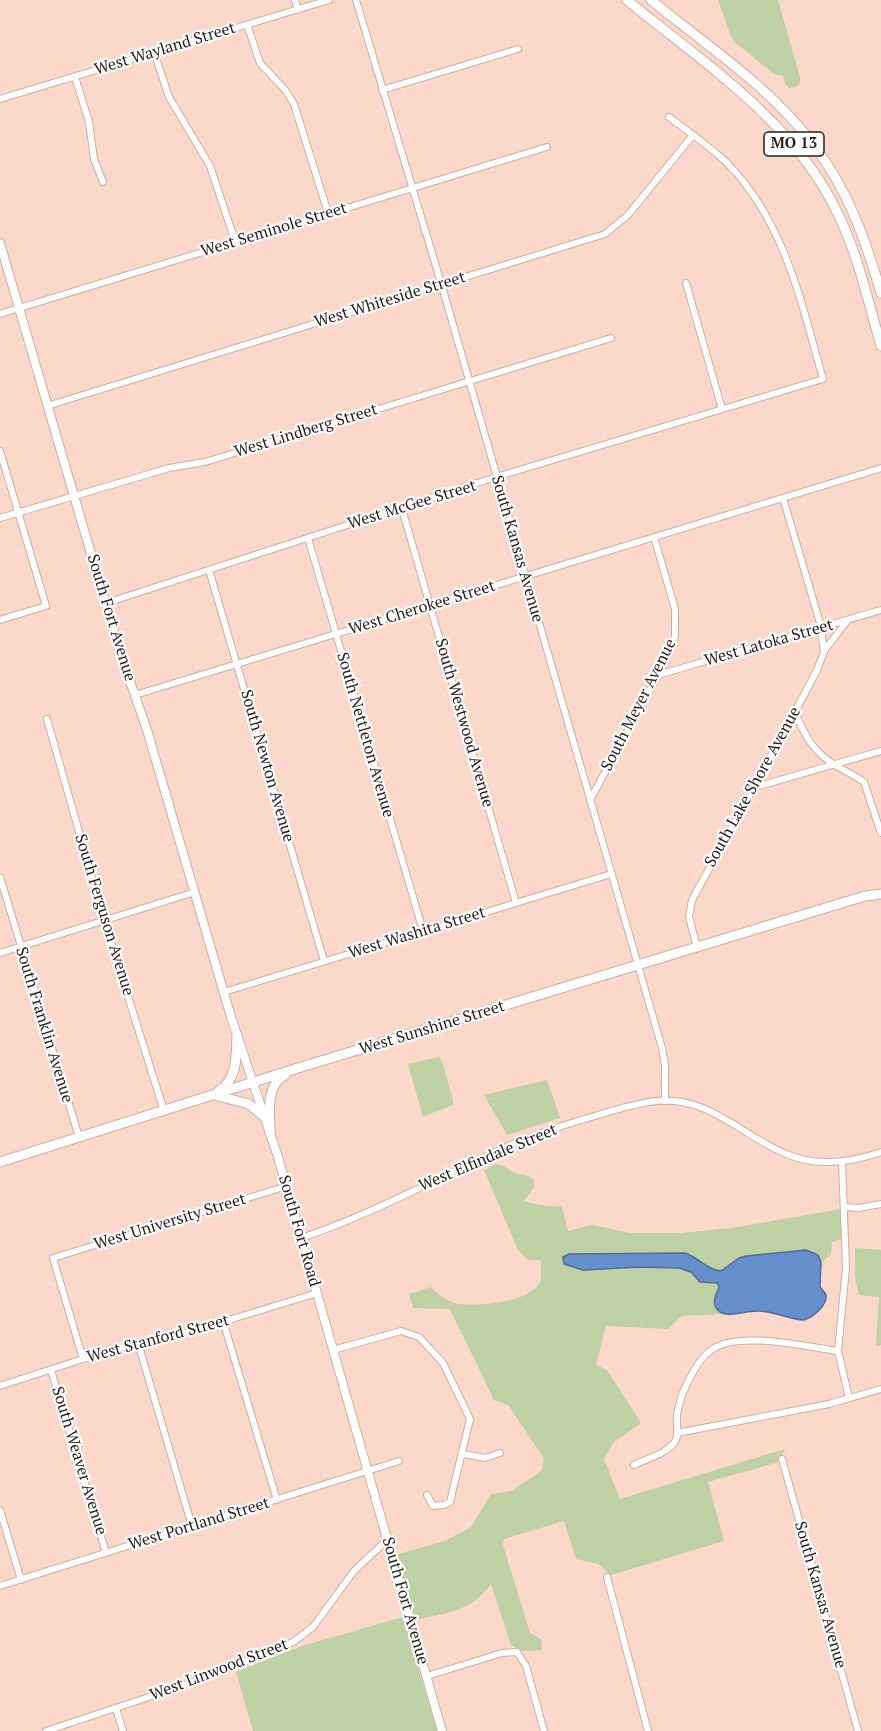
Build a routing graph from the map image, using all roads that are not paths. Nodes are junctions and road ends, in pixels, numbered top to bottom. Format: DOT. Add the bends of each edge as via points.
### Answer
graph roads {
  1 [pos="295,0"];
  2 [pos="329,0"];
  3 [pos="356,0"];
  4 [pos="627,0"];
  5 [pos="651,0"];
  6 [pos="298,9"];
  7 [pos="247,24"];
  8 [pos="518,50"];
  9 [pos="154,52"];
  10 [pos="75,77"];
  11 [pos="382,90"];
  12 [pos="0,99"];
  13 [pos="669,117"];
  14 [pos="693,135"];
  15 [pos="548,147"];
  16 [pos="103,182"];
  17 [pos="412,188"];
  18 [pos="328,213"];
  19 [pos="235,242"];
  20 [pos="0,243"];
  21 [pos="441,283"];
  22 [pos="686,283"];
  23 [pos="881,293"];
  24 [pos="19,308"];
  25 [pos="0,314"];
  26 [pos="611,338"];
  27 [pos="881,346"];
  28 [pos="469,381"];
  29 [pos="47,406"];
  30 [pos="722,409"];
  31 [pos="0,451"];
  32 [pos="881,468"];
  33 [pos="496,477"];
  34 [pos="74,496"];
  35 [pos="783,498"];
  36 [pos="402,509"];
  37 [pos="19,513"];
  38 [pos="0,518"];
  39 [pos="654,537"];
  40 [pos="308,538"];
  41 [pos="209,570"];
  42 [pos="525,576"];
  43 [pos="106,603"];
  44 [pos="429,606"];
  45 [pos="881,610"];
  46 [pos="0,620"];
  47 [pos="849,620"];
  48 [pos="819,628"];
  49 [pos="336,634"];
  50 [pos="824,652"];
  51 [pos="237,664"];
  52 [pos="658,675"];
  53 [pos="135,695"];
  54 [pos="795,712"];
  55 [pos="47,719"];
  56 [pos="881,751"];
  57 [pos="834,764"];
  58 [pos="752,788"];
  59 [pos="590,800"];
  60 [pos="881,833"];
  61 [pos="611,873"];
  62 [pos="0,877"];
  63 [pos="881,886"];
  64 [pos="195,892"];
  65 [pos="881,894"];
  66 [pos="865,896"];
  67 [pos="516,903"];
  68 [pos="104,920"];
  69 [pos="423,931"];
  70 [pos="20,947"];
  71 [pos="697,947"];
  72 [pos="0,953"];
  73 [pos="324,961"];
  74 [pos="637,965"];
  75 [pos="224,992"];
  76 [pos="237,1035"];
  77 [pos="298,1068"];
  78 [pos="253,1083"];
  79 [pos="214,1095"];
  80 [pos="665,1101"];
  81 [pos="164,1111"];
  82 [pos="266,1118"];
  83 [pos="270,1133"];
  84 [pos="78,1137"];
  85 [pos="881,1152"];
  86 [pos="842,1161"];
  87 [pos="0,1162"];
  88 [pos="287,1186"];
  89 [pos="881,1204"];
  90 [pos="844,1207"];
  91 [pos="301,1238"];
  92 [pos="317,1293"];
  93 [pos="223,1321"];
  94 [pos="138,1343"];
  95 [pos="333,1350"];
  96 [pos="838,1351"];
  97 [pos="83,1359"];
  98 [pos="51,1370"];
  99 [pos="0,1386"];
  100 [pos="881,1389"];
  101 [pos="849,1398"];
  102 [pos="677,1433"];
  103 [pos="500,1453"];
  104 [pos="463,1454"];
  105 [pos="782,1459"];
  106 [pos="399,1461"];
  107 [pos="634,1465"];
  108 [pos="368,1472"];
  109 [pos="427,1495"];
  110 [pos="277,1500"];
  111 [pos="0,1510"];
  112 [pos="192,1526"];
  113 [pos="387,1540"];
  114 [pos="106,1553"];
  115 [pos="607,1577"];
  116 [pos="21,1580"];
  117 [pos="0,1586"];
  118 [pos="427,1676"];
  119 [pos="116,1709"];
  120 [pos="46,1731"];
  121 [pos="123,1731"];
  122 [pos="442,1731"];
  123 [pos="544,1731"];
  124 [pos="648,1731"];
  125 [pos="858,1731"];
  1 -- 6 [label="street"];
  2 -- 6 [label="street, West Wayland Street"];
  3 -- 11 [label="street, South Kansas Avenue"];
  4 -- 27 [label="main road, MO 13" via="731,84 794,143 837,211 853,249"];
  5 -- 23 [label="main road, MO 13" via="765,91 816,147 850,204"];
  6 -- 7 [label="street, West Wayland Street"];
  7 -- 9 [label="street, West Wayland Street"];
  7 -- 18 [label="street" via="260,63 294,104"];
  8 -- 11 [label="street"];
  9 -- 10 [label="street, West Wayland Street"];
  9 -- 19 [label="street" via="169,97 210,166"];
  10 -- 12 [label="street, West Wayland Street"];
  10 -- 16 [label="street"];
  11 -- 17 [label="street, South Kansas Avenue"];
  13 -- 14 [label="street"];
  14 -- 21 [label="street, West Whiteside Street" via="628,215 605,234"];
  14 -- 30 [label="street, West McGee Street" via="742,180 777,234 823,379"];
  15 -- 17 [label="street, West Seminole Street"];
  17 -- 18 [label="street, West Seminole Street"];
  17 -- 21 [label="street, South Kansas Avenue"];
  18 -- 19 [label="street, West Seminole Street"];
  19 -- 24 [label="street, West Seminole Street"];
  20 -- 24 [label="street, South Fort Avenue"];
  21 -- 28 [label="street, South Kansas Avenue"];
  21 -- 29 [label="street, West Whiteside Street"];
  22 -- 30 [label="street"];
  24 -- 25 [label="street, West Seminole Street"];
  24 -- 29 [label="street, South Fort Avenue"];
  26 -- 28 [label="street, West Lindberg Street"];
  28 -- 33 [label="street, South Kansas Avenue"];
  28 -- 34 [label="street, West Lindberg Street" via="205,462 169,468"];
  29 -- 34 [label="street, South Fort Avenue"];
  30 -- 33 [label="street, West McGee Street"];
  31 -- 37 [label="street"];
  32 -- 35 [label="street, West Cherokee Street"];
  33 -- 36 [label="street, West McGee Street"];
  33 -- 42 [label="street, South Kansas Avenue"];
  34 -- 37 [label="street, West Lindberg Street"];
  34 -- 43 [label="street, South Fort Avenue"];
  35 -- 39 [label="street, West Cherokee Street"];
  35 -- 48 [label="street"];
  36 -- 40 [label="street, West McGee Street"];
  36 -- 44 [label="street, South Westwood Avenue"];
  37 -- 38 [label="street, West Lindberg Street"];
  37 -- 46 [label="street" via="46,606"];
  39 -- 42 [label="street, West Cherokee Street"];
  39 -- 52 [label="street, South Meyer Avenue" via="676,623 671,648"];
  40 -- 41 [label="street, West McGee Street"];
  40 -- 49 [label="street, South Nettleton Avenue"];
  41 -- 43 [label="street, West McGee Street"];
  41 -- 51 [label="street, South Newton Avenue"];
  42 -- 44 [label="street, West Cherokee Street"];
  42 -- 59 [label="street, South Kansas Avenue"];
  43 -- 53 [label="street, South Fort Avenue"];
  44 -- 49 [label="street, West Cherokee Street"];
  44 -- 67 [label="street, South Westwood Avenue"];
  45 -- 47 [label="street, West Latoka Street"];
  47 -- 48 [label="street, West Latoka Street"];
  47 -- 50 [label="street, South Lake Shore Avenue"];
  48 -- 50 [label="street"];
  48 -- 52 [label="street, West Latoka Street"];
  49 -- 51 [label="street, West Cherokee Street"];
  49 -- 69 [label="street, South Nettleton Avenue"];
  50 -- 54 [label="street, South Lake Shore Avenue"];
  51 -- 53 [label="street, West Cherokee Street"];
  51 -- 73 [label="street, South Newton Avenue"];
  52 -- 59 [label="street, South Meyer Avenue"];
  53 -- 64 [label="street, South Fort Avenue"];
  54 -- 57 [label="street" via="808,741"];
  54 -- 58 [label="street, South Lake Shore Avenue"];
  55 -- 68 [label="street, South Ferguson Avenue"];
  56 -- 57 [label="street"];
  57 -- 58 [label="street"];
  57 -- 60 [label="street" via="864,782"];
  58 -- 71 [label="street, South Lake Shore Avenue" via="692,900 689,917"];
  59 -- 61 [label="street, South Kansas Avenue"];
  61 -- 67 [label="street, West Washita Street"];
  61 -- 74 [label="street, South Kansas Avenue"];
  62 -- 70 [label="street, South Franklin Avenue"];
  63 -- 66 [label="main road, West Sunshine Street"];
  64 -- 68 [label="street"];
  64 -- 75 [label="street, South Fort Avenue"];
  65 -- 66 [label="main road, West Sunshine Street"];
  66 -- 71 [label="main road, West Sunshine Street"];
  67 -- 69 [label="street, West Washita Street"];
  68 -- 70 [label="street"];
  68 -- 81 [label="street, South Ferguson Avenue"];
  69 -- 73 [label="street, West Washita Street"];
  70 -- 72 [label="street"];
  70 -- 84 [label="street, South Franklin Avenue"];
  71 -- 74 [label="main road, West Sunshine Street"];
  73 -- 75 [label="street, West Washita Street"];
  74 -- 77 [label="main road, West Sunshine Street"];
  74 -- 80 [label="street, South Kansas Avenue" via="664,1057"];
  75 -- 76 [label="street, South Fort Road"];
  76 -- 78 [label="street, South Fort Road"];
  76 -- 79 [label="main road" via="233,1074 227,1086"];
  77 -- 78 [label="main road, West Sunshine Street"];
  77 -- 83 [label="main road" via="279,1078 274,1088"];
  78 -- 79 [label="main road, West Sunshine Street"];
  78 -- 82 [label="street, South Fort Road"];
  79 -- 81 [label="main road, West Sunshine Street"];
  79 -- 82 [label="main road" via="249,1104"];
  80 -- 86 [label="street, West Elfindale Street" via="711,1110 795,1157"];
  80 -- 91 [label="street, West Elfindale Street" via="627,1106 526,1139 332,1228"];
  81 -- 84 [label="main road, West Sunshine Street"];
  82 -- 83 [label="street, South Fort Road"];
  83 -- 88 [label="street, South Fort Road"];
  84 -- 87 [label="main road, West Sunshine Street"];
  85 -- 86 [label="street, West Elfindale Street"];
  86 -- 90 [label="street"];
  88 -- 91 [label="street, South Fort Road"];
  88 -- 97 [label="street, West University Street" via="52,1258"];
  89 -- 90 [label="street"];
  90 -- 96 [label="street" via="846,1289"];
  91 -- 92 [label="street, South Fort Road"];
  92 -- 93 [label="street, West Stanford Street"];
  92 -- 95 [label="street, South Fort Road"];
  93 -- 94 [label="street, West Stanford Street"];
  93 -- 110 [label="street"];
  94 -- 97 [label="street, West Stanford Street"];
  94 -- 112 [label="street"];
  95 -- 104 [label="street" via="401,1331 419,1337 443,1363 470,1419"];
  95 -- 108 [label="street, South Fort Road"];
  96 -- 101 [label="street"];
  96 -- 102 [label="street" via="758,1341 716,1347 699,1362 683,1393 676,1417"];
  97 -- 98 [label="street, West Stanford Street"];
  98 -- 99 [label="street, West Stanford Street"];
  98 -- 114 [label="street, South Weaver Avenue"];
  100 -- 101 [label="street"];
  101 -- 102 [label="street"];
  102 -- 107 [label="street" via="671,1446"];
  103 -- 104 [label="street" via="485,1458"];
  104 -- 109 [label="street" via="450,1502 433,1506"];
  105 -- 125 [label="street, South Kansas Avenue"];
  106 -- 108 [label="street, West Portland Street"];
  108 -- 110 [label="street, West Portland Street"];
  108 -- 113 [label="street, South Fort Avenue"];
  110 -- 112 [label="street, West Portland Street"];
  111 -- 116 [label="street"];
  112 -- 114 [label="street, West Portland Street"];
  113 -- 118 [label="street, South Fort Avenue"];
  113 -- 119 [label="street, West Linwood Street" via="354,1571 313,1627 293,1642"];
  114 -- 116 [label="street, West Portland Street"];
  115 -- 124 [label="street"];
  116 -- 117 [label="street, West Portland Street"];
  118 -- 122 [label="street, South Fort Avenue"];
  118 -- 123 [label="street" via="517,1652 526,1666"];
  119 -- 120 [label="street, West Linwood Street"];
  119 -- 121 [label="street"];
}
